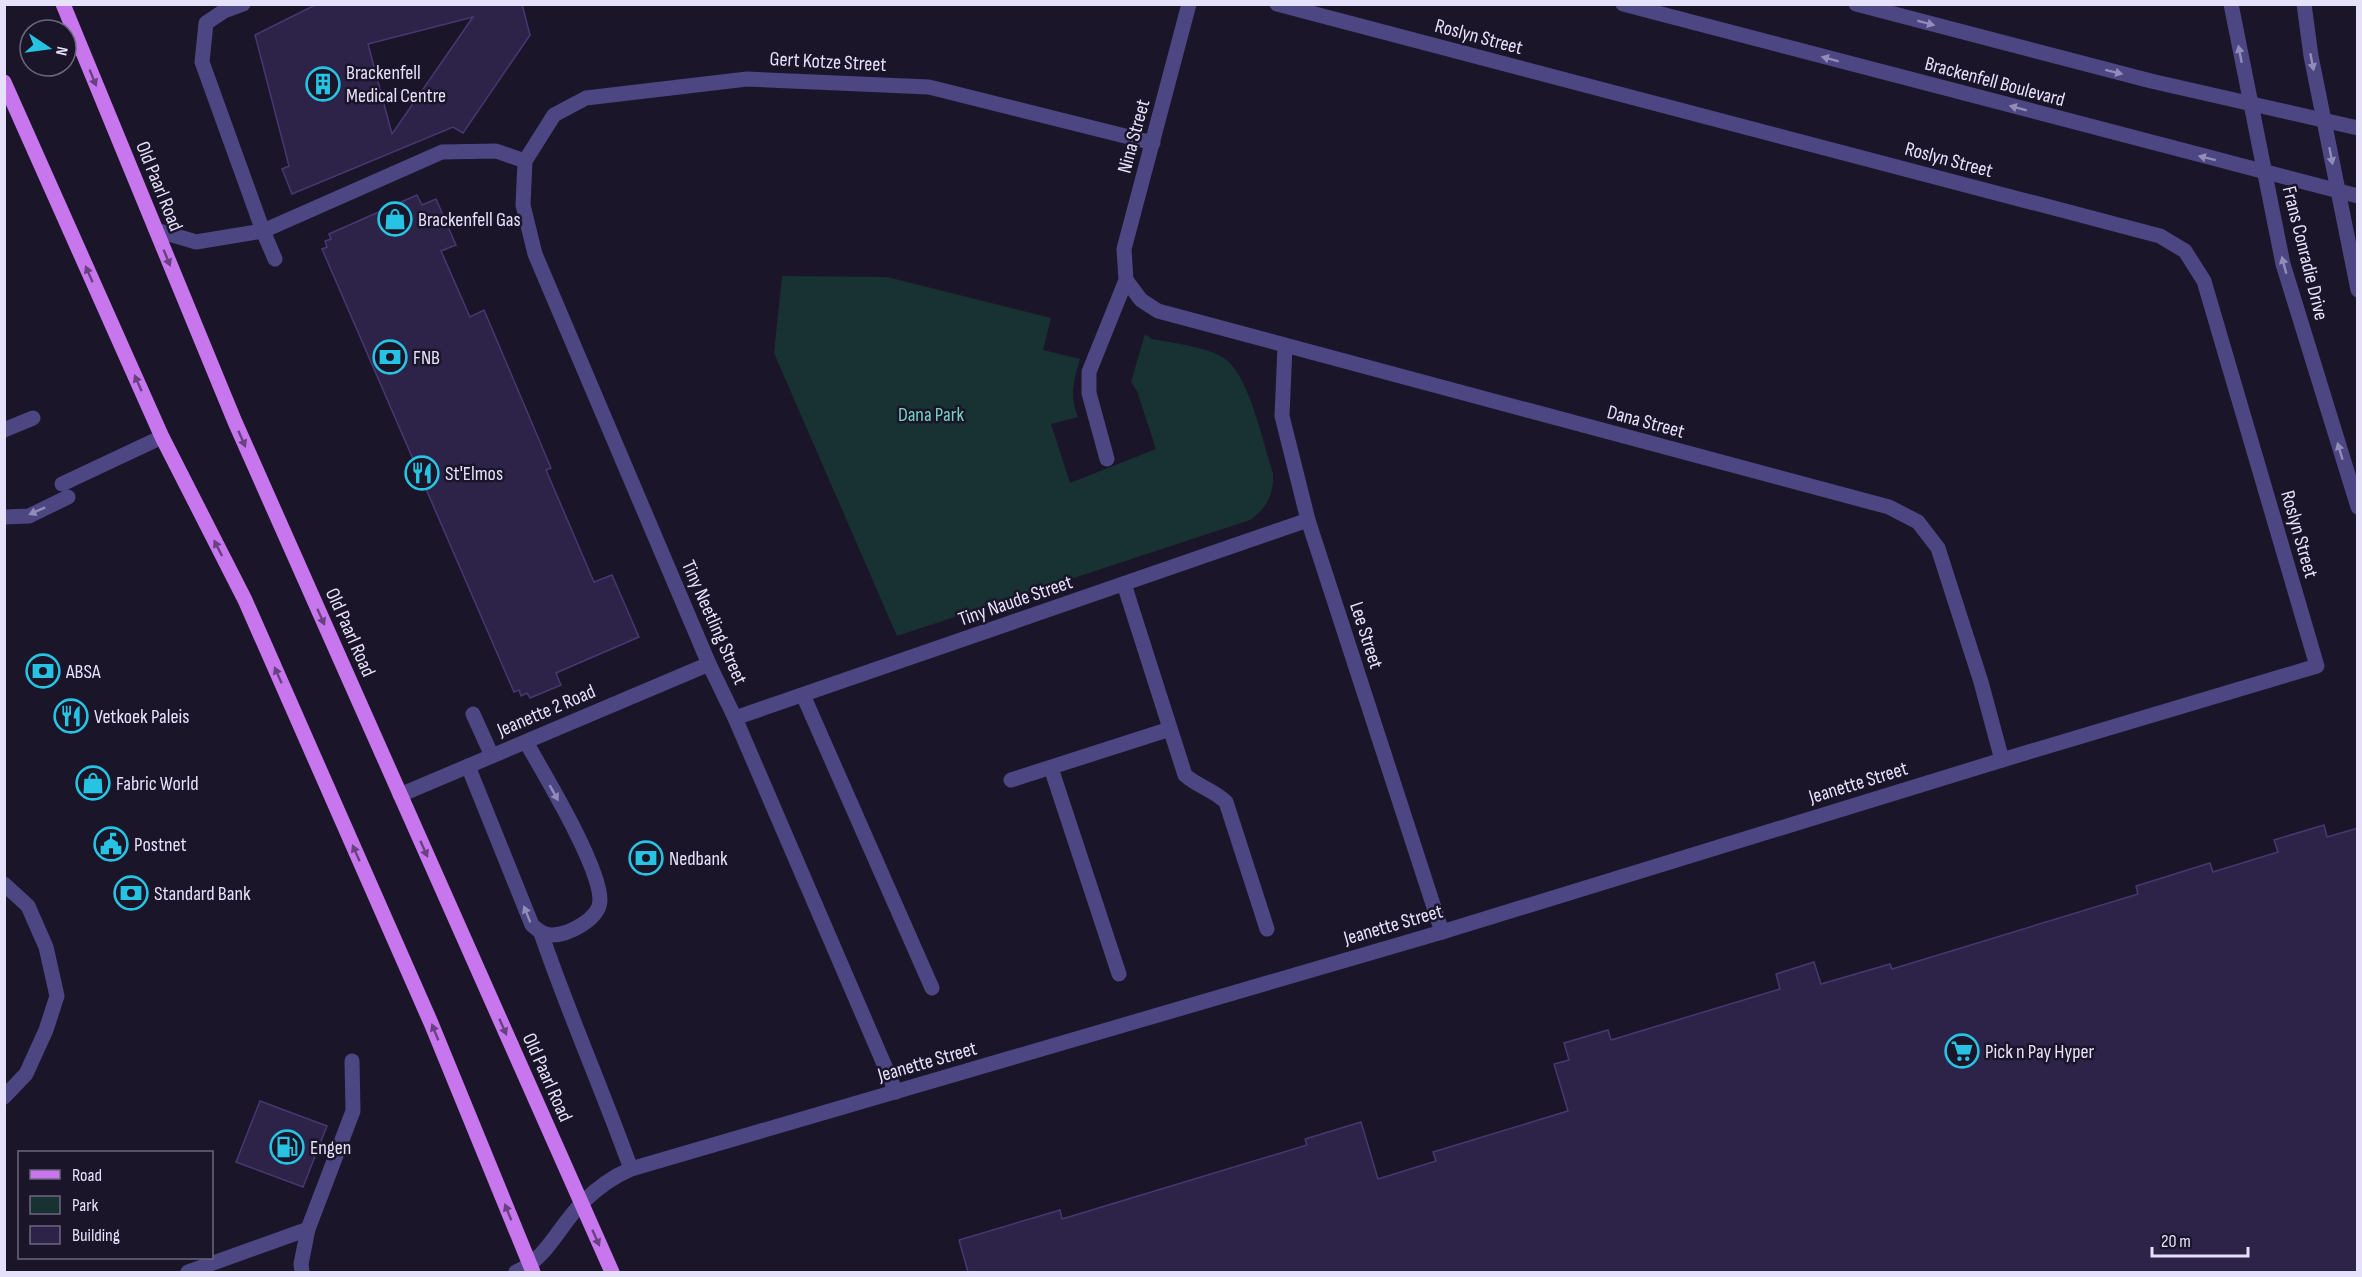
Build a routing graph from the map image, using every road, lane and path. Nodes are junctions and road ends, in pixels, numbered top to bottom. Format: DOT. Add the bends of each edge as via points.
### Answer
graph roads {
  1 [pos="63,4"];
  2 [pos="243,4"];
  3 [pos="1189,4"];
  4 [pos="1277,4"];
  5 [pos="1623,4"];
  6 [pos="1856,4"];
  7 [pos="2231,4"];
  8 [pos="2304,4"];
  9 [pos="4,82"];
  10 [pos="2250,104"];
  11 [pos="2324,121"];
  12 [pos="2358,128"];
  13 [pos="1153,143"];
  14 [pos="525,161"];
  15 [pos="2264,172"];
  16 [pos="2338,191"];
  17 [pos="2358,196"];
  18 [pos="156,230"];
  19 [pos="262,231"];
  20 [pos="275,259"];
  21 [pos="1126,280"];
  22 [pos="2358,290"];
  23 [pos="1285,346"];
  24 [pos="33,418"];
  25 [pos="4,430"];
  26 [pos="162,437"];
  27 [pos="1107,459"];
  28 [pos="2358,507"];
  29 [pos="4,517"];
  30 [pos="1308,520"];
  31 [pos="1124,584"];
  32 [pos="709,664"];
  33 [pos="2317,666"];
  34 [pos="803,695"];
  35 [pos="473,714"];
  36 [pos="735,718"];
  37 [pos="1170,729"];
  38 [pos="526,741"];
  39 [pos="492,756"];
  40 [pos="2002,760"];
  41 [pos="468,766"];
  42 [pos="1051,768"];
  43 [pos="1011,780"];
  44 [pos="400,795"];
  45 [pos="4,884"];
  46 [pos="1267,929"];
  47 [pos="1442,932"];
  48 [pos="541,933"];
  49 [pos="1119,974"];
  50 [pos="932,988"];
  51 [pos="352,1061"];
  52 [pos="896,1092"];
  53 [pos="4,1097"];
  54 [pos="631,1169"];
  55 [pos="581,1203"];
  56 [pos="308,1229"];
  57 [pos="532,1269"];
  58 [pos="188,1272"];
  59 [pos="302,1272"];
  60 [pos="516,1272"];
  61 [pos="612,1272"];
  1 -- 18 [label="main road, Old Paarl Road, one-way"];
  2 -- 19 [label="street" via="206,23 202,62"];
  3 -- 13 [label="street, Nina Street"];
  4 -- 33 [label="street, Roslyn Street" via="2160,237 2185,251 2204,281"];
  15 -- 5 [label="street, Brackenfell Boulevard, one-way"];
  6 -- 10 [label="street, Brackenfell Boulevard, one-way"];
  10 -- 7 [label="street, Frans Conradie Drive, one-way"];
  8 -- 11 [label="street, Frans Conradie Drive, one-way"];
  26 -- 9 [label="main road, one-way"];
  10 -- 11 [label="street, Brackenfell Boulevard"];
  10 -- 15 [label="street, Frans Conradie Drive"];
  11 -- 12 [label="street, Brackenfell Boulevard"];
  11 -- 16 [label="street, Frans Conradie Drive, one-way"];
  13 -- 14 [label="street, Gert Kotze Street" via="929,87 747,79 586,98 554,115"];
  13 -- 21 [label="street, Nina Street" via="1124,249"];
  14 -- 19 [label="street" via="496,151 442,152"];
  14 -- 32 [label="street, Tiny Neetling Street" via="523,205 535,254"];
  15 -- 16 [label="street, Brackenfell Boulevard"];
  28 -- 15 [label="street, Frans Conradie Drive, one-way" via="2283,264"];
  16 -- 17 [label="street, Brackenfell Boulevard"];
  16 -- 22 [label="street, Frans Conradie Drive"];
  18 -- 19 [label="street" via="196,242"];
  18 -- 44 [label="main road, Old Paarl Road, one-way" via="235,422"];
  19 -- 20 [label="street"];
  21 -- 23 [label="street, Dana Street" via="1141,300 1158,311"];
  21 -- 27 [label="street" via="1089,372 1089,393"];
  23 -- 30 [label="street, Lee Street" via="1282,416"];
  23 -- 40 [label="street, Dana Street" via="1889,507 1918,522 1938,548"];
  24 -- 25 [label="street"];
  26 -- 29 [label="street, one-way" via="65,491 29,516"];
  57 -- 26 [label="main road, one-way" via="431,1023 245,600"];
  30 -- 31 [label="street, Tiny Naude Street"];
  30 -- 47 [label="street, Lee Street"];
  31 -- 34 [label="street, Tiny Naude Street"];
  31 -- 37 [label="street"];
  32 -- 36 [label="street, Tiny Neetling Street"];
  32 -- 38 [label="street, Jeanette 2 Road"];
  33 -- 40 [label="street, Jeanette Street"];
  34 -- 36 [label="street, Tiny Naude Street"];
  34 -- 50 [label="street"];
  35 -- 39 [label="street"];
  36 -- 52 [label="street, Tiny Neetling Street"];
  37 -- 42 [label="street"];
  37 -- 46 [label="street" via="1185,775 1226,802"];
  38 -- 39 [label="street, Jeanette 2 Road"];
  38 -- 48 [label="street, one-way" via="588,860 601,901 595,914 563,934"];
  39 -- 41 [label="street, Jeanette 2 Road"];
  40 -- 47 [label="street, Jeanette Street"];
  41 -- 44 [label="street, Jeanette 2 Road"];
  48 -- 41 [label="street, one-way" via="532,925"];
  42 -- 43 [label="street"];
  42 -- 49 [label="street"];
  44 -- 55 [label="main road, Old Paarl Road, one-way"];
  45 -- 53 [label="street" via="28,906 46,947 57,996 26,1074"];
  47 -- 52 [label="street, Jeanette Street"];
  48 -- 54 [label="street"];
  51 -- 56 [label="street" via="353,1111"];
  52 -- 54 [label="street, Jeanette Street"];
  54 -- 55 [label="street, Jeanette Street" via="612,1177"];
  55 -- 57 [label="street, Jeanette Street"];
  55 -- 61 [label="main road, Old Paarl Road, one-way"];
  56 -- 58 [label="street"];
  56 -- 59 [label="street"];
  57 -- 60 [label="street, Jeanette Street"];
}
